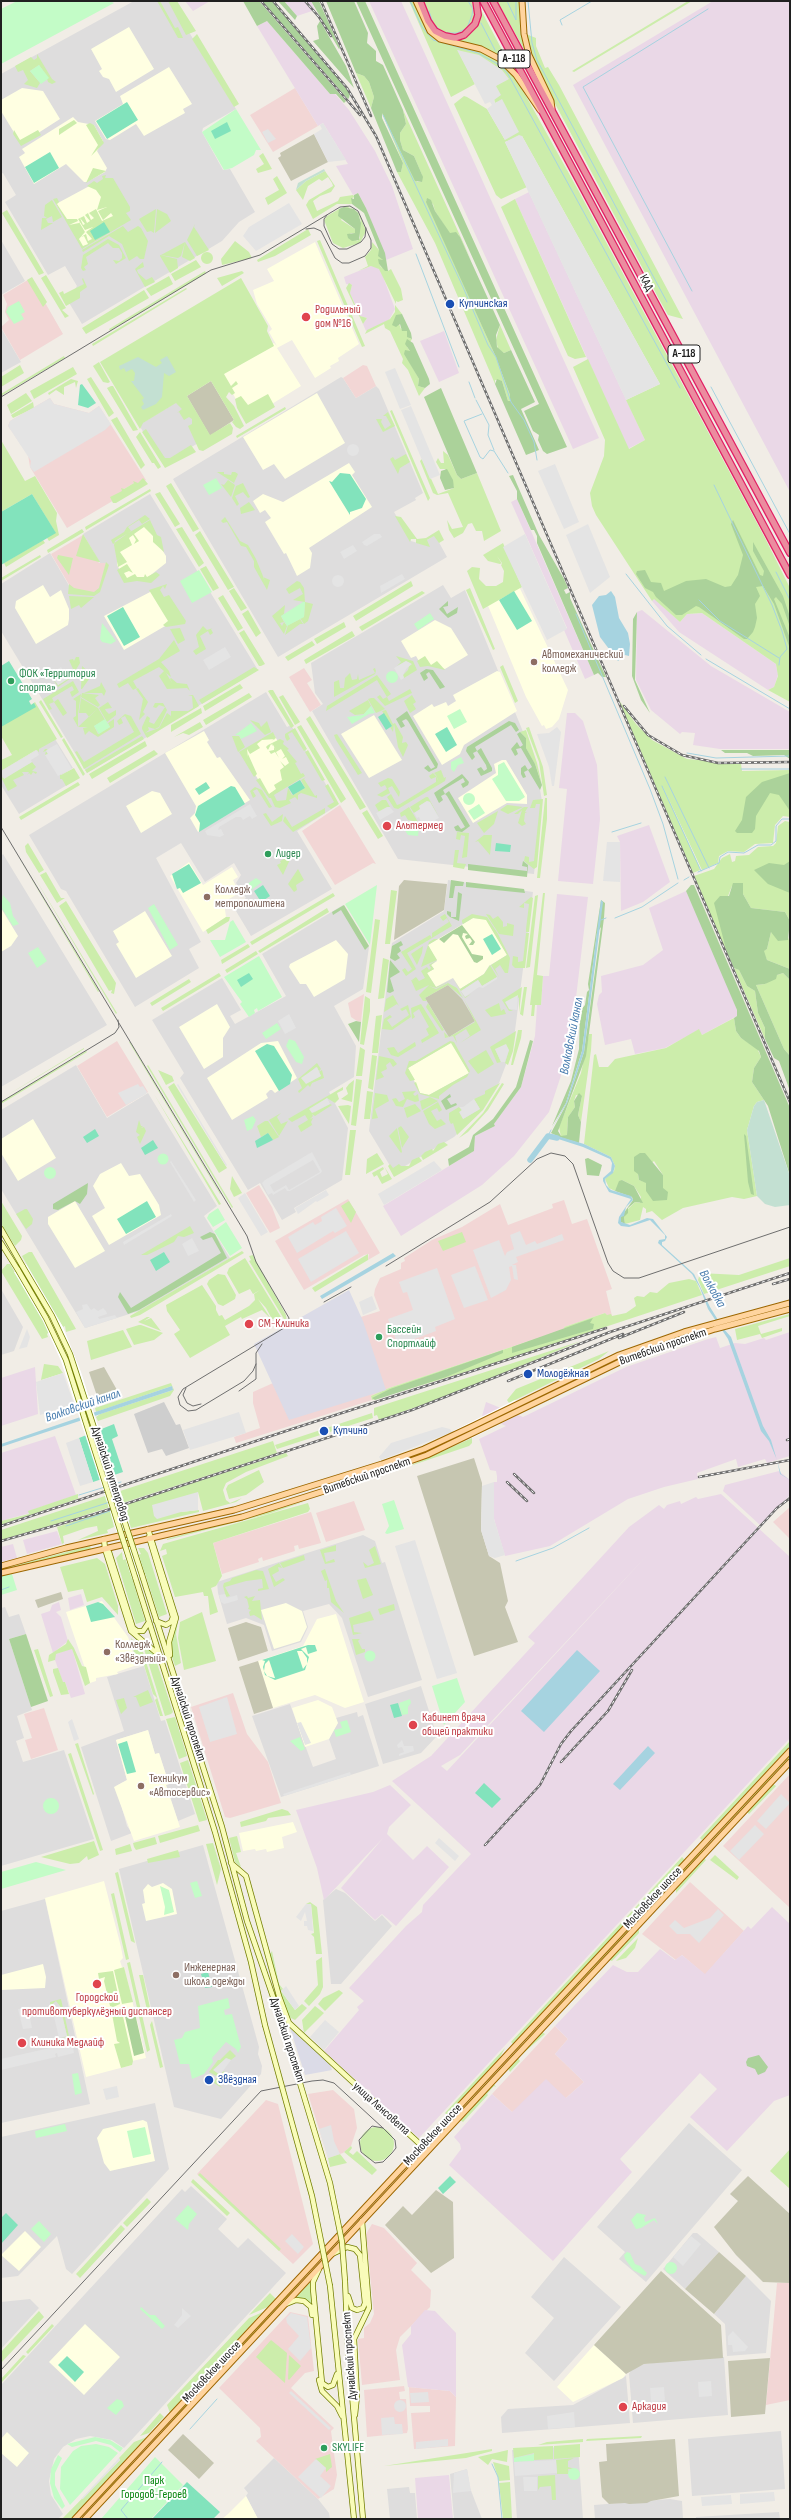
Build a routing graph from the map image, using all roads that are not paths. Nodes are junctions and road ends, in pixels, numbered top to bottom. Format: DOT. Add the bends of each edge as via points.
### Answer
graph roads {
  1 [pos="416,1"];
  2 [pos="420,1"];
  3 [pos="476,1"];
  4 [pos="483,1"];
  5 [pos="493,1"];
  6 [pos="522,1"];
  7 [pos="553,114"];
  8 [pos="545,117"];
  9 [pos="790,553"];
  10 [pos="790,574"];
  11 [pos="1,1229"];
  12 [pos="1,1242"];
  13 [pos="790,1303"];
  14 [pos="790,1309"];
  15 [pos="148,1529"];
  16 [pos="104,1539"];
  17 [pos="150,1539"];
  18 [pos="106,1549"];
  19 [pos="1,1566"];
  20 [pos="1,1573"];
  21 [pos="142,1575"];
  22 [pos="135,1577"];
  23 [pos="149,1620"];
  24 [pos="156,1621"];
  25 [pos="160,1656"];
  26 [pos="171,1666"];
  27 [pos="790,1751"];
  28 [pos="790,1762"];
  29 [pos="231,1863"];
  30 [pos="422,2146"];
  31 [pos="363,2220"];
  32 [pos="331,2255"];
  33 [pos="320,2266"];
  34 [pos="345,2281"];
  35 [pos="284,2305"];
  36 [pos="338,2359"];
  37 [pos="345,2422"];
  38 [pos="354,2422"];
  39 [pos="75,2519"];
  40 [pos="85,2519"];
  41 [pos="354,2519"];
  42 [pos="363,2519"];
  1 -- 8 [label="main road" via="424,22 435,36 481,49 506,64"];
  2 -- 3 [label="highway" via="435,31 455,38 464,35 475,24 478,15"];
  4 -- 8 [label="highway, КАД / А-118"];
  5 -- 7 [label="highway, КАД / А-118"];
  6 -- 7 [label="main road" via="527,49 551,100"];
  7 -- 9 [label="highway, КАД / А-118" via="756,485"];
  8 -- 10 [label="highway, КАД / А-118"];
  11 -- 21 [label="main road, Дунайский путепровод, bridge" via="52,1316 70,1354"];
  12 -- 22 [label="main road, Дунайский путепровод, bridge" via="49,1323 66,1360"];
  13 -- 15 [label="main road, Витебский проспект" via="722,1320 619,1355 458,1433 395,1460 241,1508"];
  14 -- 17 [label="main road, Витебский проспект" via="715,1329 628,1358 427,1454 242,1517"];
  15 -- 16 [label="main road, Витебский проспект"];
  15 -- 17 [label="main road"];
  16 -- 18 [label="main road"];
  16 -- 19 [label="main road, Витебский проспект"];
  17 -- 18 [label="main road, Витебский проспект"];
  17 -- 24 [label="main road" via="173,1616 171,1622 166,1625"];
  17 -- 26 [label="main road" via="176,1618 169,1645"];
  18 -- 20 [label="main road, Витебский проспект"];
  18 -- 23 [label="main road" via="133,1628 137,1632 143,1631"];
  18 -- 25 [label="main road" via="131,1631"];
  21 -- 24 [label="main road, Дунайский проспект"];
  22 -- 23 [label="main road, Дунайский проспект"];
  23 -- 25 [label="main road, Дунайский проспект"];
  24 -- 26 [label="main road, Дунайский проспект"];
  25 -- 36 [label="main road, Дунайский проспект, bridge" via="215,1832 312,2196 334,2316"];
  26 -- 29 [label="main road, Дунайский проспект"];
  27 -- 30 [label="main road, Московское шоссе"];
  28 -- 31 [label="main road, Московское шоссе"];
  29 -- 30 [label="main road, улица Ленсовета" via="246,1876 279,1996 290,2024"];
  29 -- 34 [label="main road, Дунайский проспект, bridge" via="330,2183 342,2242"];
  30 -- 39 [label="main road, Московское шоссе"];
  31 -- 32 [label="main road, Московское шоссе"];
  31 -- 38 [label="main road" via="369,2308 354,2339 357,2396"];
  32 -- 33 [label="main road, Московское шоссе"];
  32 -- 34 [label="main road" via="346,2247 358,2253 365,2303 361,2309 355,2310 350,2306"];
  33 -- 35 [label="main road, Московское шоссе"];
  33 -- 36 [label="main road" via="312,2282 312,2290 322,2380 326,2386 335,2383"];
  34 -- 38 [label="main road, Дунайский проспект"];
  35 -- 37 [label="main road" via="301,2300 311,2307 320,2387 337,2406"];
  35 -- 40 [label="main road, Московское шоссе"];
  36 -- 37 [label="main road, Дунайский проспект"];
  37 -- 41 [label="main road, Дунайский проспект"];
  38 -- 42 [label="main road, Дунайский проспект"];
}
